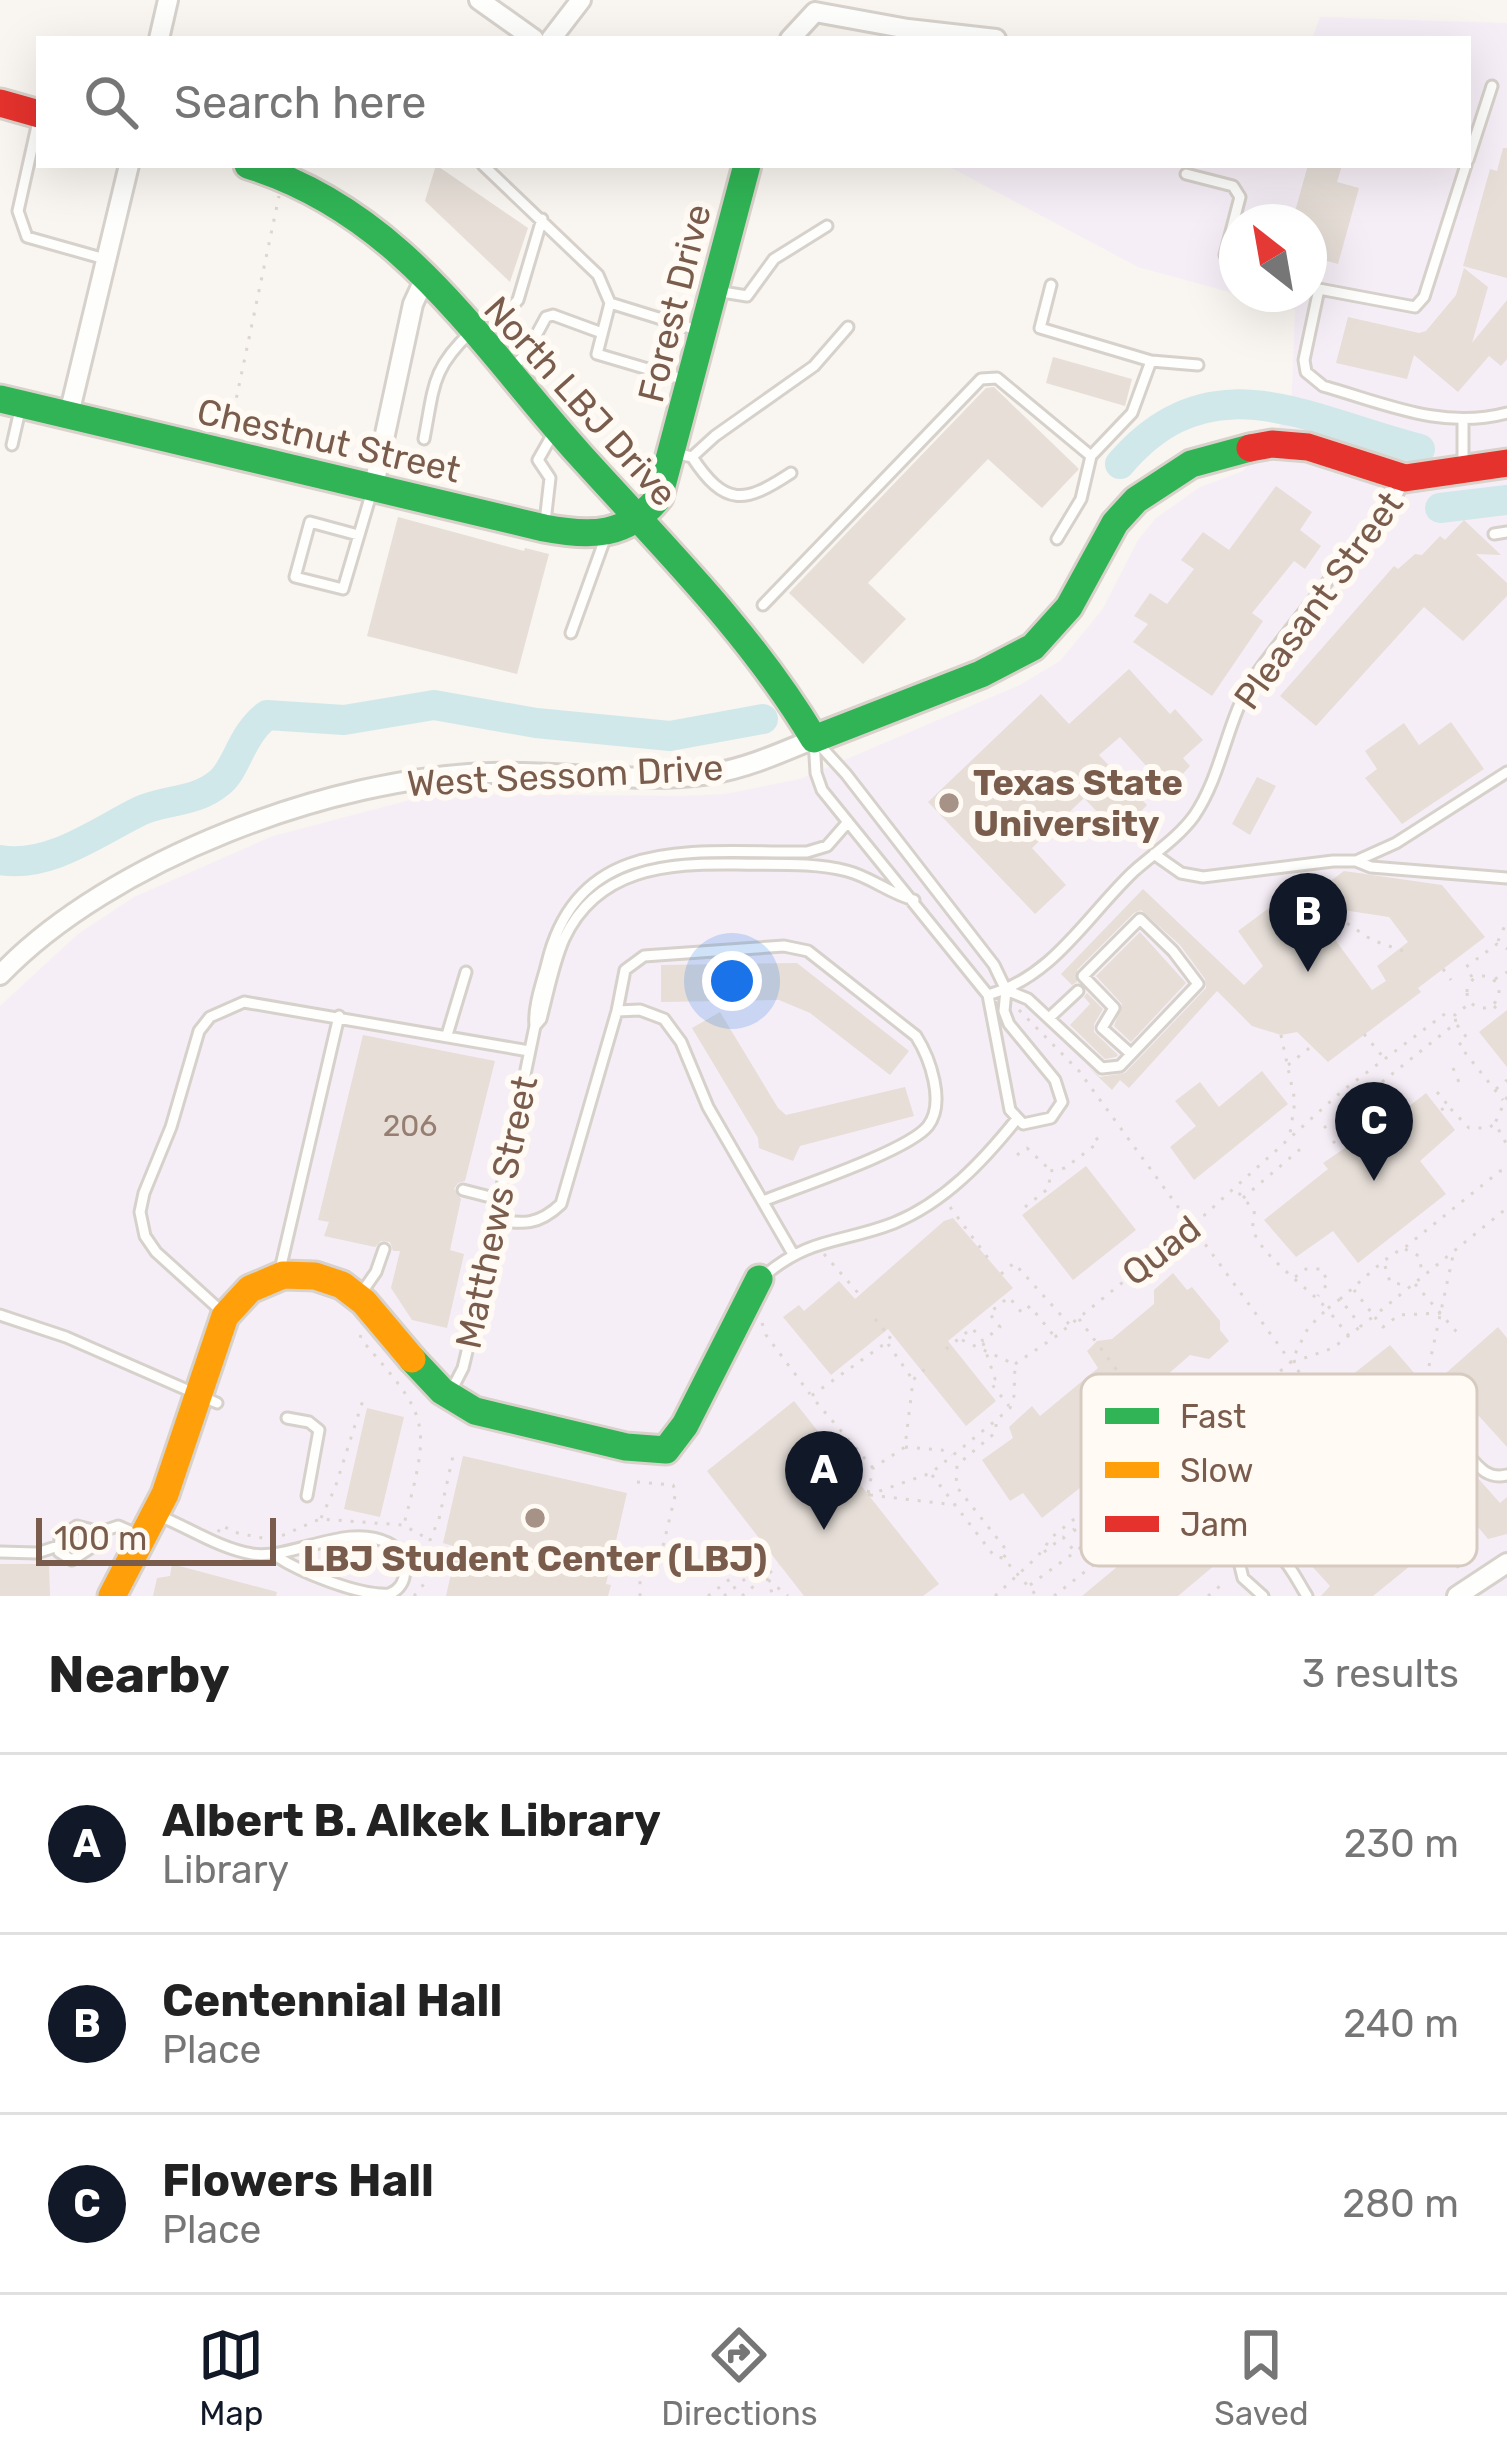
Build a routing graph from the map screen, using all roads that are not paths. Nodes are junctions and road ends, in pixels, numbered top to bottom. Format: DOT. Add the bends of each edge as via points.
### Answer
graph roads {
  1 [pos="168,0"];
  2 [pos="479,0"];
  3 [pos="581,0"];
  4 [pos="160,36"];
  5 [pos="530,36"];
  6 [pos="552,36"];
  7 [pos="793,36"];
  8 [pos="970,36"];
  9 [pos="1492,86"];
  10 [pos="0,104"];
  11 [pos="36,113"];
  12 [pos="36,128"];
  13 [pos="1471,150"];
  14 [pos="128,168"];
  15 [pos="257,168"];
  16 [pos="486,168"];
  17 [pos="738,168"];
  18 [pos="1465,168"];
  19 [pos="1186,174"];
  20 [pos="1238,204"];
  21 [pos="542,219"];
  22 [pos="827,226"];
  23 [pos="104,260"];
  24 [pos="425,278"];
  25 [pos="1051,285"];
  26 [pos="716,290"];
  27 [pos="1327,290"];
  28 [pos="610,303"];
  29 [pos="532,310"];
  30 [pos="1311,312"];
  31 [pos="546,316"];
  32 [pos="848,327"];
  33 [pos="602,333"];
  34 [pos="705,333"];
  35 [pos="475,336"];
  36 [pos="1150,361"];
  37 [pos="1198,365"];
  38 [pos="508,372"];
  39 [pos="690,381"];
  40 [pos="11,402"];
  41 [pos="1507,413"];
  42 [pos="69,414"];
  43 [pos="1463,422"];
  44 [pos="556,429"];
  45 [pos="424,439"];
  46 [pos="12,445"];
  47 [pos="683,455"];
  48 [pos="1091,456"];
  49 [pos="1507,463"];
  50 [pos="1464,472"];
  51 [pos="791,473"];
  52 [pos="1406,478"];
  53 [pos="373,490"];
  54 [pos="638,520"];
  55 [pos="544,528"];
  56 [pos="1507,532"];
  57 [pos="1494,534"];
  58 [pos="358,535"];
  59 [pos="606,536"];
  60 [pos="1057,539"];
  61 [pos="763,605"];
  62 [pos="571,633"];
  63 [pos="814,739"];
  64 [pos="1507,772"];
  65 [pos="848,821"];
  66 [pos="897,839"];
  67 [pos="1154,854"];
  68 [pos="876,855"];
  69 [pos="1356,862"];
  70 [pos="1507,878"];
  71 [pos="914,900"];
  72 [pos="466,972"];
  73 [pos="0,975"];
  74 [pos="1006,990"];
  75 [pos="1078,991"];
  76 [pos="988,995"];
  77 [pos="617,1011"];
  78 [pos="339,1016"];
  79 [pos="1049,1018"];
  80 [pos="535,1026"];
  81 [pos="447,1035"];
  82 [pos="529,1051"];
  83 [pos="1131,1054"];
  84 [pos="1016,1120"];
  85 [pos="463,1190"];
  86 [pos="498,1198"];
  87 [pos="763,1201"];
  88 [pos="494,1219"];
  89 [pos="384,1250"];
  90 [pos="793,1254"];
  91 [pos="278,1276"];
  92 [pos="759,1279"];
  93 [pos="360,1295"];
  94 [pos="1,1316"];
  95 [pos="225,1316"];
  96 [pos="449,1395"];
  97 [pos="207,1398"];
  98 [pos="287,1418"];
  99 [pos="1477,1464"];
  100 [pos="1507,1475"];
  101 [pos="307,1496"];
  102 [pos="150,1526"];
  103 [pos="100,1532"];
  104 [pos="58,1546"];
  105 [pos="0,1552"];
  106 [pos="276,1556"];
  107 [pos="1507,1563"];
  108 [pos="1240,1566"];
  109 [pos="1286,1566"];
  110 [pos="1468,1593"];
  111 [pos="112,1596"];
  112 [pos="1262,1596"];
  113 [pos="1307,1596"];
  1 -- 4 [label="street"];
  2 -- 5 [label="street"];
  3 -- 6 [label="street"];
  7 -- 8 [label="street" via="815,12"];
  9 -- 13 [label="lane"];
  10 -- 11 [label="street"];
  12 -- 23 [label="lane" via="18,211 27,237"];
  14 -- 23 [label="street"];
  15 -- 24 [label="street, North LBJ Drive" via="311,187 370,225"];
  16 -- 21 [label="lane"];
  17 -- 26 [label="street, Forest Drive"];
  18 -- 27 [label="lane" via="1415,307"];
  19 -- 20 [label="lane" via="1234,186"];
  21 -- 28 [label="lane" via="598,274"];
  21 -- 35 [label="lane" via="518,300"];
  22 -- 26 [label="lane" via="774,260 747,296"];
  23 -- 42 [label="street"];
  24 -- 35 [label="street, North LBJ Drive"];
  24 -- 53 [label="street"];
  25 -- 36 [label="lane" via="1040,328"];
  26 -- 34 [label="street, Forest Drive"];
  28 -- 33 [label="lane"];
  28 -- 34 [label="lane"];
  29 -- 31 [label="lane"];
  30 -- 43 [label="lane" via="1304,360 1312,379"];
  31 -- 33 [label="lane"];
  31 -- 38 [label="lane"];
  32 -- 47 [label="lane" via="814,366"];
  33 -- 39 [label="lane" via="597,354"];
  34 -- 39 [label="street, Forest Drive"];
  35 -- 38 [label="street, North LBJ Drive"];
  35 -- 45 [label="lane" via="436,372"];
  36 -- 37 [label="lane"];
  36 -- 48 [label="lane" via="1132,413"];
  38 -- 44 [label="street, North LBJ Drive"];
  39 -- 47 [label="street, Forest Drive"];
  40 -- 42 [label="street, Chestnut Street"];
  40 -- 46 [label="lane"];
  41 -- 43 [label="lane"];
  42 -- 53 [label="street, Chestnut Street"];
  43 -- 50 [label="lane"];
  44 -- 54 [label="street, North LBJ Drive"];
  44 -- 55 [label="lane" via="538,460 551,488"];
  47 -- 51 [label="lane" via="734,497 759,494"];
  47 -- 54 [label="street, Forest Drive"];
  48 -- 60 [label="lane" via="1082,499"];
  48 -- 61 [label="lane" via="998,378 981,379"];
  49 -- 50 [label="street"];
  50 -- 52 [label="street"];
  52 -- 63 [label="street" via="1290,445 1191,464 1115,523 1069,607 1033,647"];
  52 -- 67 [label="lane, Pleasant Street" via="1250,683 1194,816"];
  53 -- 55 [label="street, Chestnut Street"];
  53 -- 58 [label="lane"];
  54 -- 59 [label="street"];
  54 -- 63 [label="street, North LBJ Drive" via="765,659"];
  55 -- 59 [label="street, Chestnut Street"];
  56 -- 57 [label="lane"];
  58 -- 58 [label="lane" via="310,522 295,577 343,589"];
  59 -- 62 [label="lane"];
  63 -- 65 [label="lane" via="822,790"];
  63 -- 66 [label="lane"];
  63 -- 73 [label="street, West Sessom Drive" via="712,773 452,774 320,800 116,886 65,917"];
  64 -- 69 [label="lane"];
  65 -- 68 [label="lane"];
  65 -- 80 [label="lane, Matthews Street" via="827,846 807,852 668,853 612,869 586,888 552,941"];
  66 -- 68 [label="lane"];
  66 -- 74 [label="lane"];
  67 -- 69 [label="lane" via="1203,877"];
  67 -- 74 [label="lane, Pleasant Street" via="1084,933"];
  68 -- 71 [label="lane"];
  69 -- 70 [label="lane"];
  71 -- 76 [label="lane"];
  71 -- 80 [label="lane, Matthews Street" via="827,867 636,872 576,917"];
  72 -- 81 [label="lane"];
  74 -- 76 [label="lane"];
  74 -- 79 [label="lane"];
  74 -- 84 [label="lane" via="1009,1024 1063,1097 1051,1118"];
  75 -- 79 [label="lane"];
  76 -- 84 [label="lane"];
  77 -- 87 [label="lane" via="664,1019"];
  77 -- 87 [label="lane" via="626,970 644,956 784,946 808,951 916,1036 938,1104 927,1127"];
  77 -- 88 [label="lane" via="561,1204 532,1224"];
  78 -- 81 [label="lane"];
  78 -- 91 [label="lane"];
  78 -- 95 [label="lane" via="244,1002 199,1030 140,1212 155,1252"];
  79 -- 83 [label="lane" via="1102,1068 1120,1066"];
  80 -- 82 [label="lane, Matthews Street"];
  81 -- 82 [label="lane"];
  82 -- 86 [label="lane, Matthews Street"];
  83 -- 83 [label="lane" via="1198,984 1140,919 1082,976 1114,1008 1102,1028"];
  84 -- 90 [label="lane" via="988,1156 913,1214"];
  85 -- 86 [label="lane"];
  86 -- 88 [label="lane, Matthews Street"];
  87 -- 90 [label="lane"];
  88 -- 96 [label="lane, Matthews Street" via="463,1368"];
  89 -- 93 [label="lane"];
  90 -- 92 [label="lane"];
  91 -- 93 [label="street" via="327,1276"];
  91 -- 95 [label="street" via="242,1295"];
  92 -- 96 [label="street" via="666,1450 470,1409"];
  93 -- 96 [label="street" via="404,1354"];
  94 -- 97 [label="lane"];
  95 -- 97 [label="street"];
  97 -- 102 [label="street"];
  98 -- 101 [label="lane" via="320,1430"];
  99 -- 100 [label="lane"];
  102 -- 103 [label="lane"];
  102 -- 106 [label="lane"];
  102 -- 111 [label="street"];
  103 -- 104 [label="lane" via="76,1526"];
  103 -- 104 [label="lane" via="72,1560"];
  104 -- 105 [label="lane"];
  106 -- 106 [label="lane" via="308,1577 374,1596 392,1594 406,1571 399,1550 384,1540 316,1541"];
  107 -- 110 [label="street"];
  108 -- 112 [label="lane"];
  109 -- 113 [label="lane"];
}
